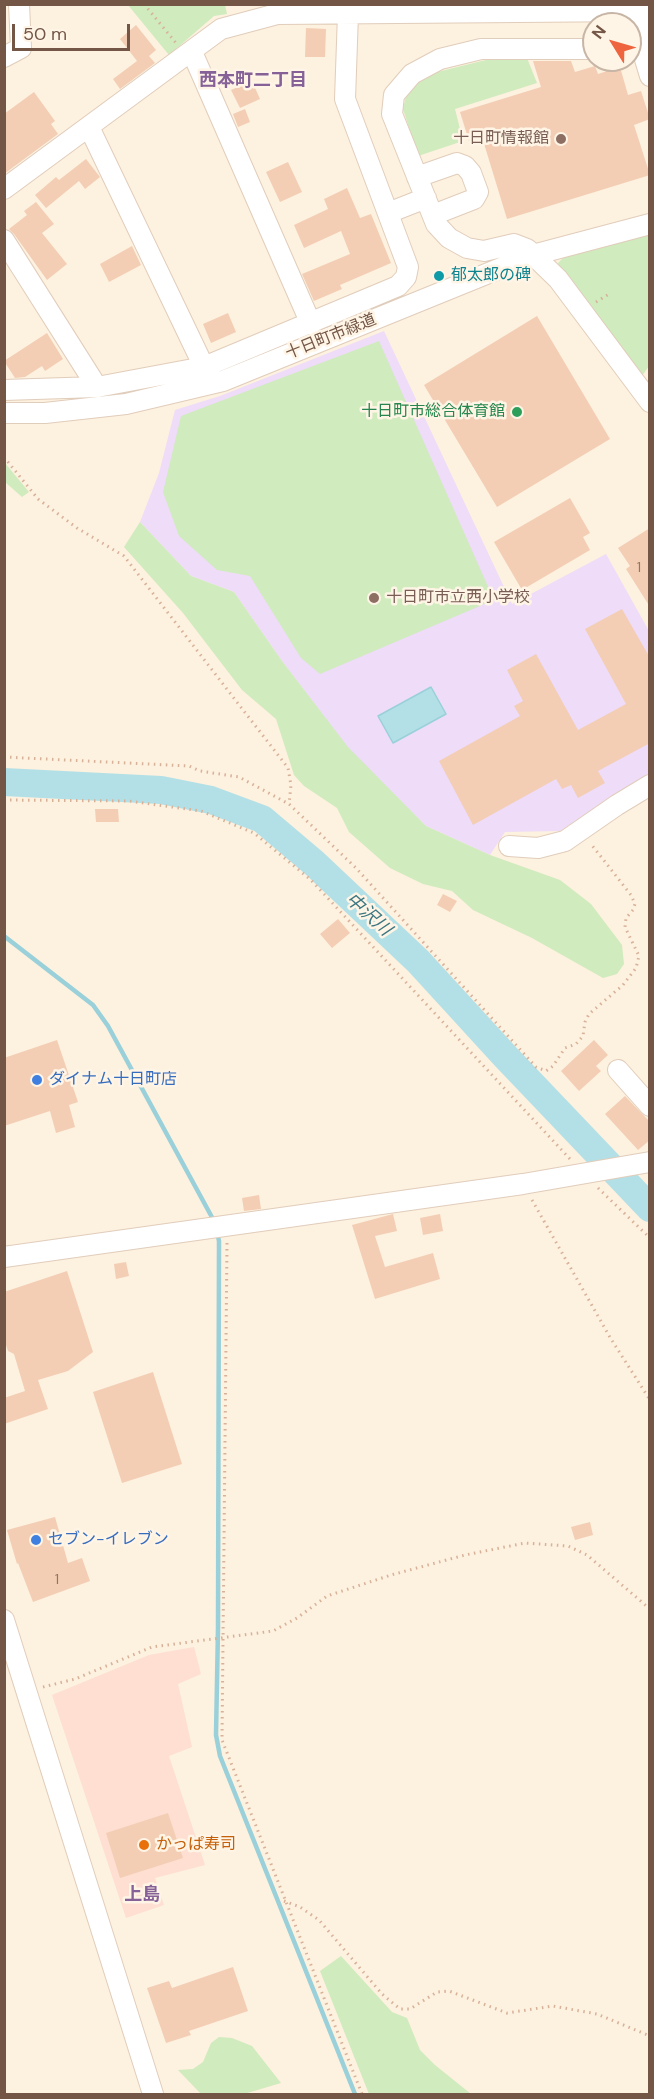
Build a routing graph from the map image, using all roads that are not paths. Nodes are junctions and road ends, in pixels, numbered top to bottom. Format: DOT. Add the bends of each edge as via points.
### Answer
graph roads {
  1 [pos="19,4"];
  2 [pos="642,10"];
  3 [pos="348,14"];
  4 [pos="582,49"];
  5 [pos="189,54"];
  6 [pos="4,57"];
  7 [pos="89,127"];
  8 [pos="417,177"];
  9 [pos="4,189"];
  10 [pos="429,207"];
  11 [pos="388,213"];
  12 [pos="650,225"];
  13 [pos="4,240"];
  14 [pos="533,255"];
  15 [pos="311,324"];
  16 [pos="204,367"];
  17 [pos="97,387"];
  18 [pos="4,390"];
  19 [pos="650,402"];
  20 [pos="4,413"];
  21 [pos="650,785"];
  22 [pos="509,846"];
  23 [pos="618,1070"];
  24 [pos="650,1106"];
  25 [pos="646,1163"];
  26 [pos="4,1257"];
  27 [pos="4,1620"];
  28 [pos="153,2094"];
  1 -- 6 [label="street" via="21,48"];
  2 -- 3 [label="street"];
  3 -- 5 [label="street" via="277,14 221,29"];
  3 -- 11 [label="street" via="345,99"];
  4 -- 8 [label="street" via="481,50 440,59 412,74 394,95 392,114"];
  5 -- 7 [label="street"];
  5 -- 15 [label="street"];
  7 -- 9 [label="street"];
  7 -- 16 [label="street"];
  8 -- 10 [label="street"];
  8 -- 10 [label="street" via="457,163 471,173 478,192 474,199"];
  10 -- 11 [label="street"];
  10 -- 14 [label="street" via="436,224 466,248 484,252 514,244"];
  11 -- 15 [label="street" via="408,267 405,277 398,286"];
  12 -- 14 [label="street, 十日町市緑道"];
  13 -- 17 [label="street"];
  14 -- 19 [label="street" via="558,279"];
  14 -- 20 [label="street, 十日町市緑道" via="223,381 126,404 45,413"];
  15 -- 16 [label="street"];
  16 -- 17 [label="street"];
  17 -- 18 [label="street"];
  21 -- 22 [label="street" via="565,841 538,848"];
  23 -- 24 [label="street"];
  25 -- 26 [label="street"];
  27 -- 28 [label="street"];
}
